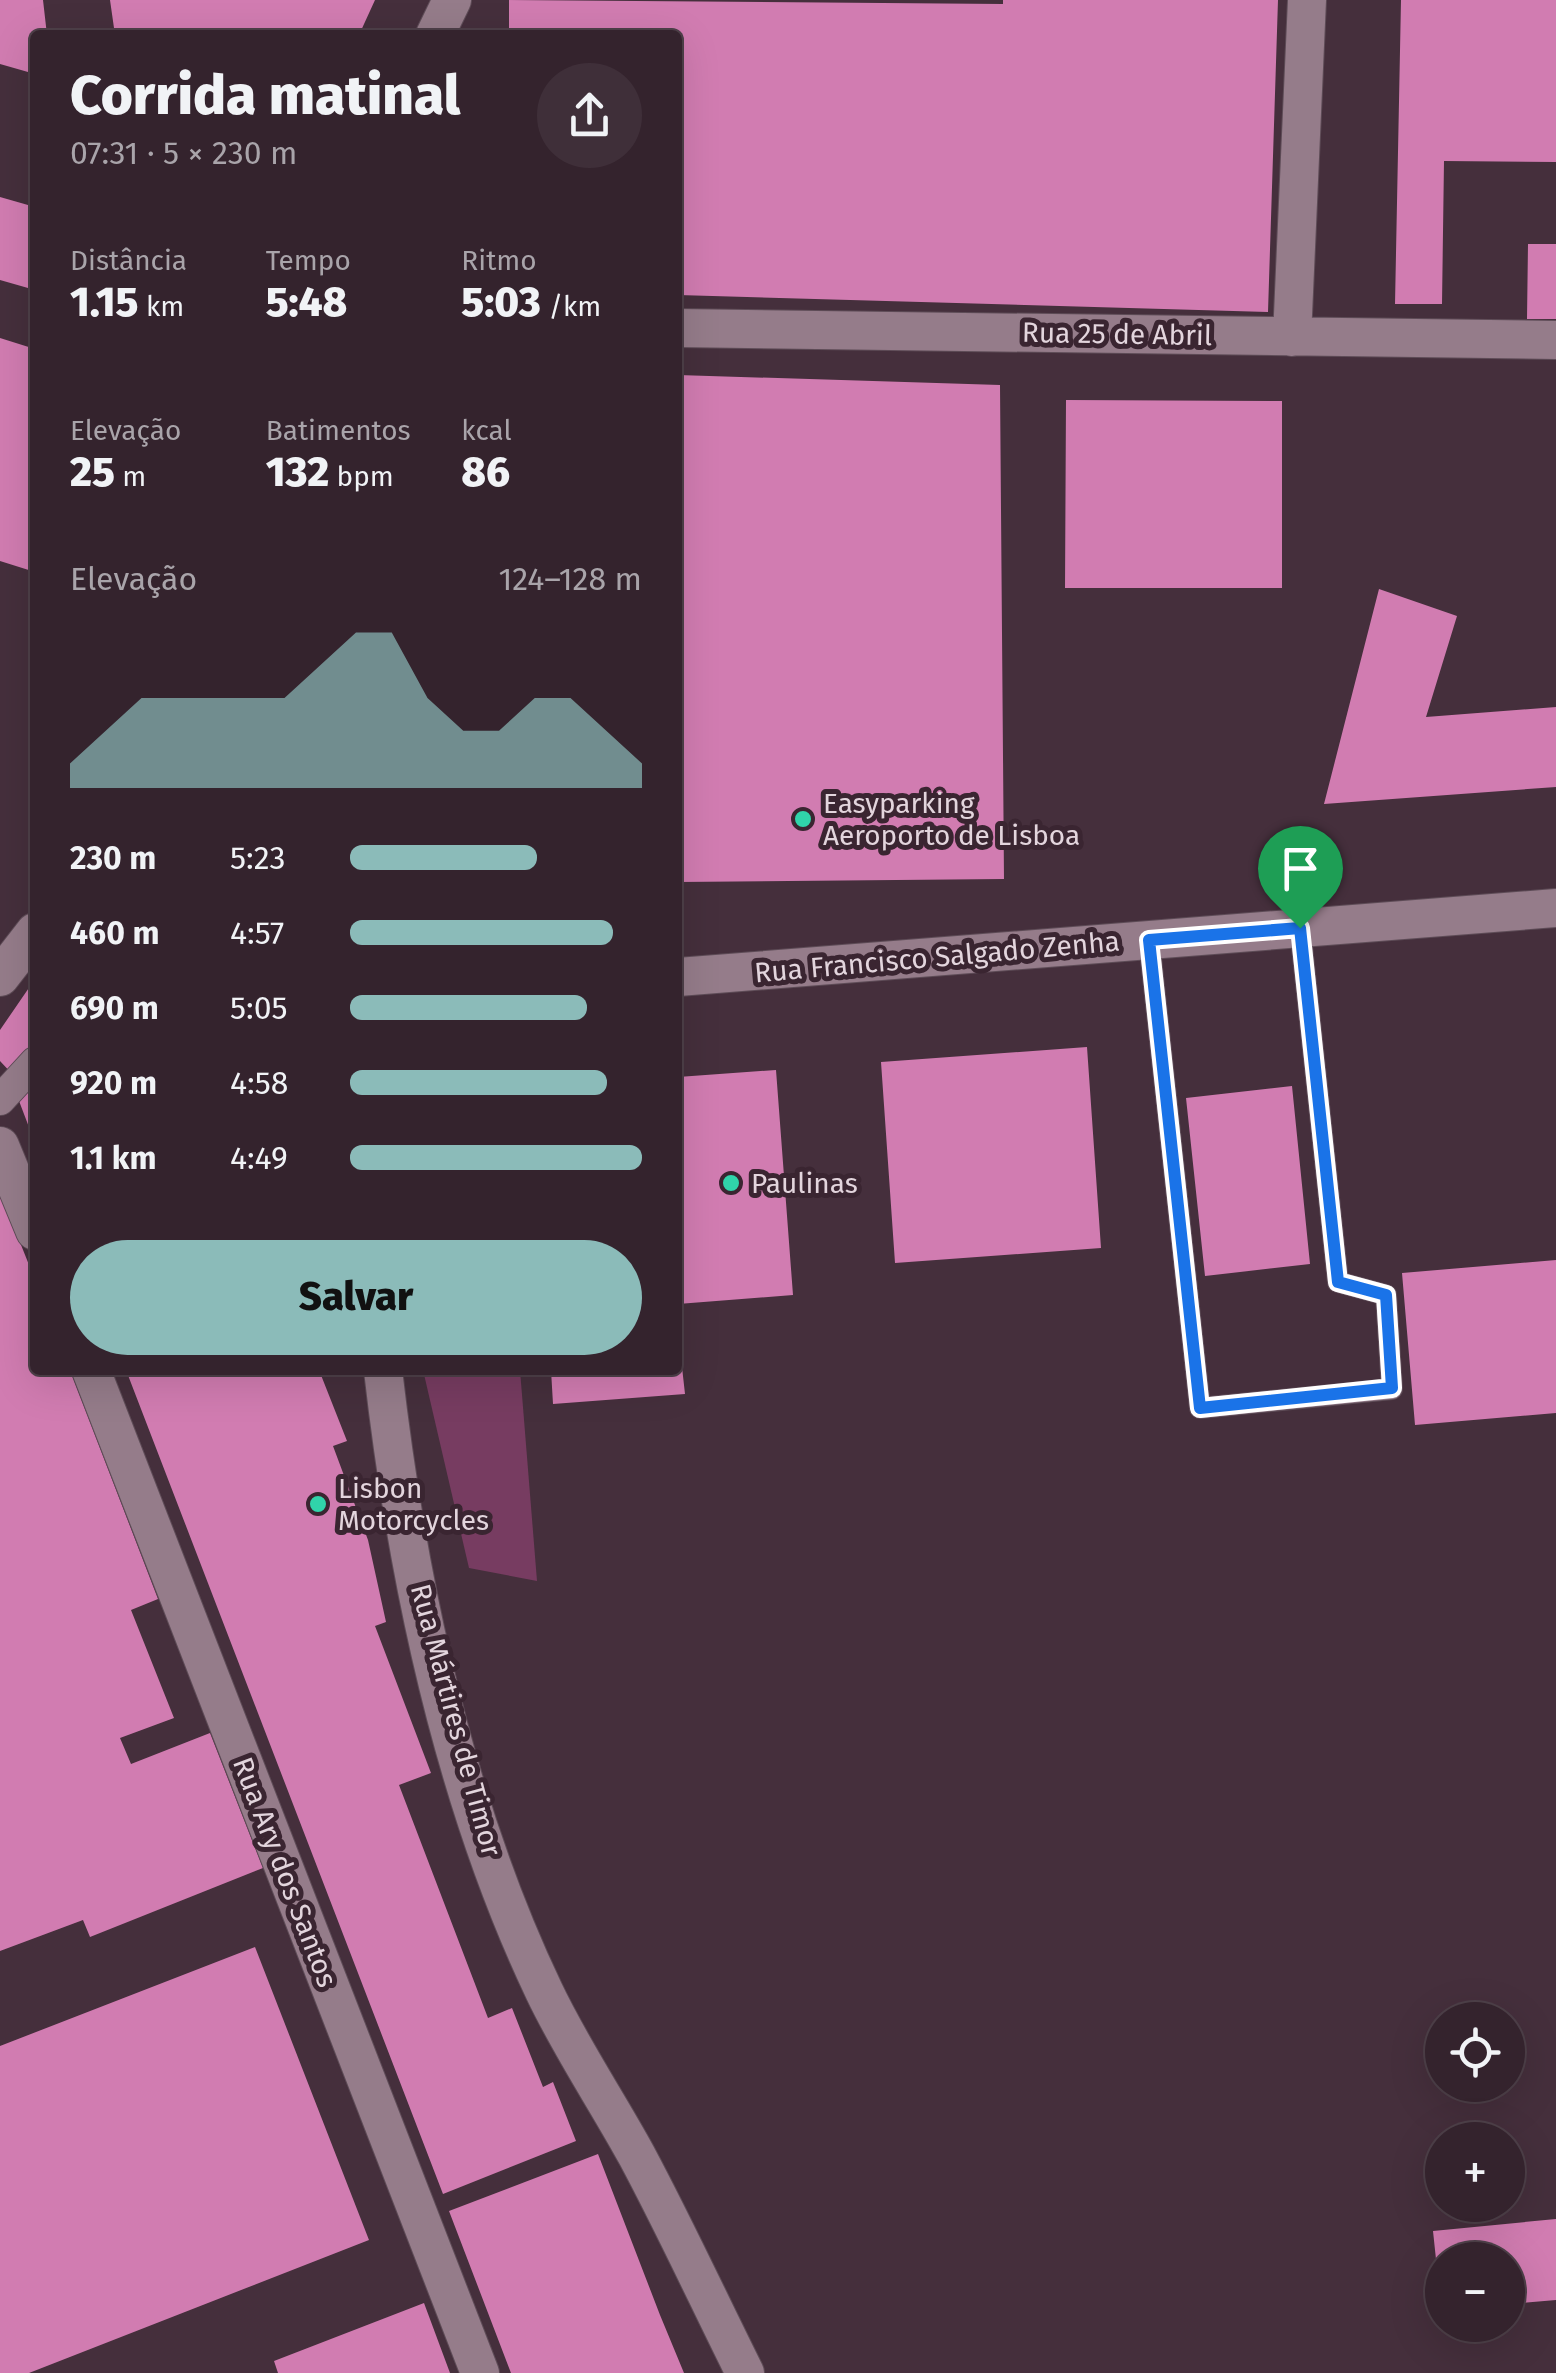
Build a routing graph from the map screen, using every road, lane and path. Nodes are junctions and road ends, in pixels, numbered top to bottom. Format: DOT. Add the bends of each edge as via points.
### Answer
graph roads {
  1 [pos="452,0"];
  2 [pos="1307,0"];
  3 [pos="438,30"];
  4 [pos="682,328"];
  5 [pos="1292,336"];
  6 [pos="1556,340"];
  7 [pos="1556,908"];
  8 [pos="1300,928"];
  9 [pos="30,938"];
  10 [pos="1149,940"];
  11 [pos="0,977"];
  12 [pos="682,978"];
  13 [pos="30,1067"];
  14 [pos="0,1100"];
  15 [pos="0,1146"];
  16 [pos="30,1218"];
  17 [pos="93,1375"];
  18 [pos="384,1375"];
  19 [pos="480,2373"];
  20 [pos="745,2373"];
  1 -- 3 [label="street"];
  2 -- 5 [label="street"];
  4 -- 5 [label="street, Rua 25 de Abril"];
  5 -- 6 [label="street, Rua 25 de Abril"];
  7 -- 8 [label="street, Rua Francisco Salgado Zenha"];
  8 -- 10 [label="street, Rua Francisco Salgado Zenha"];
  8 -- 10 [label="lane" via="1338,1282 1386,1295 1392,1388 1200,1408"];
  9 -- 11 [label="street"];
  10 -- 12 [label="street, Rua Francisco Salgado Zenha"];
  13 -- 14 [label="street"];
  15 -- 16 [label="street"];
  17 -- 19 [label="street, Rua Ary dos Santos"];
  18 -- 20 [label="street, Rua Mártires de Timor" via="394,1462 432,1646 477,1824 544,1991 638,2158"];
}
